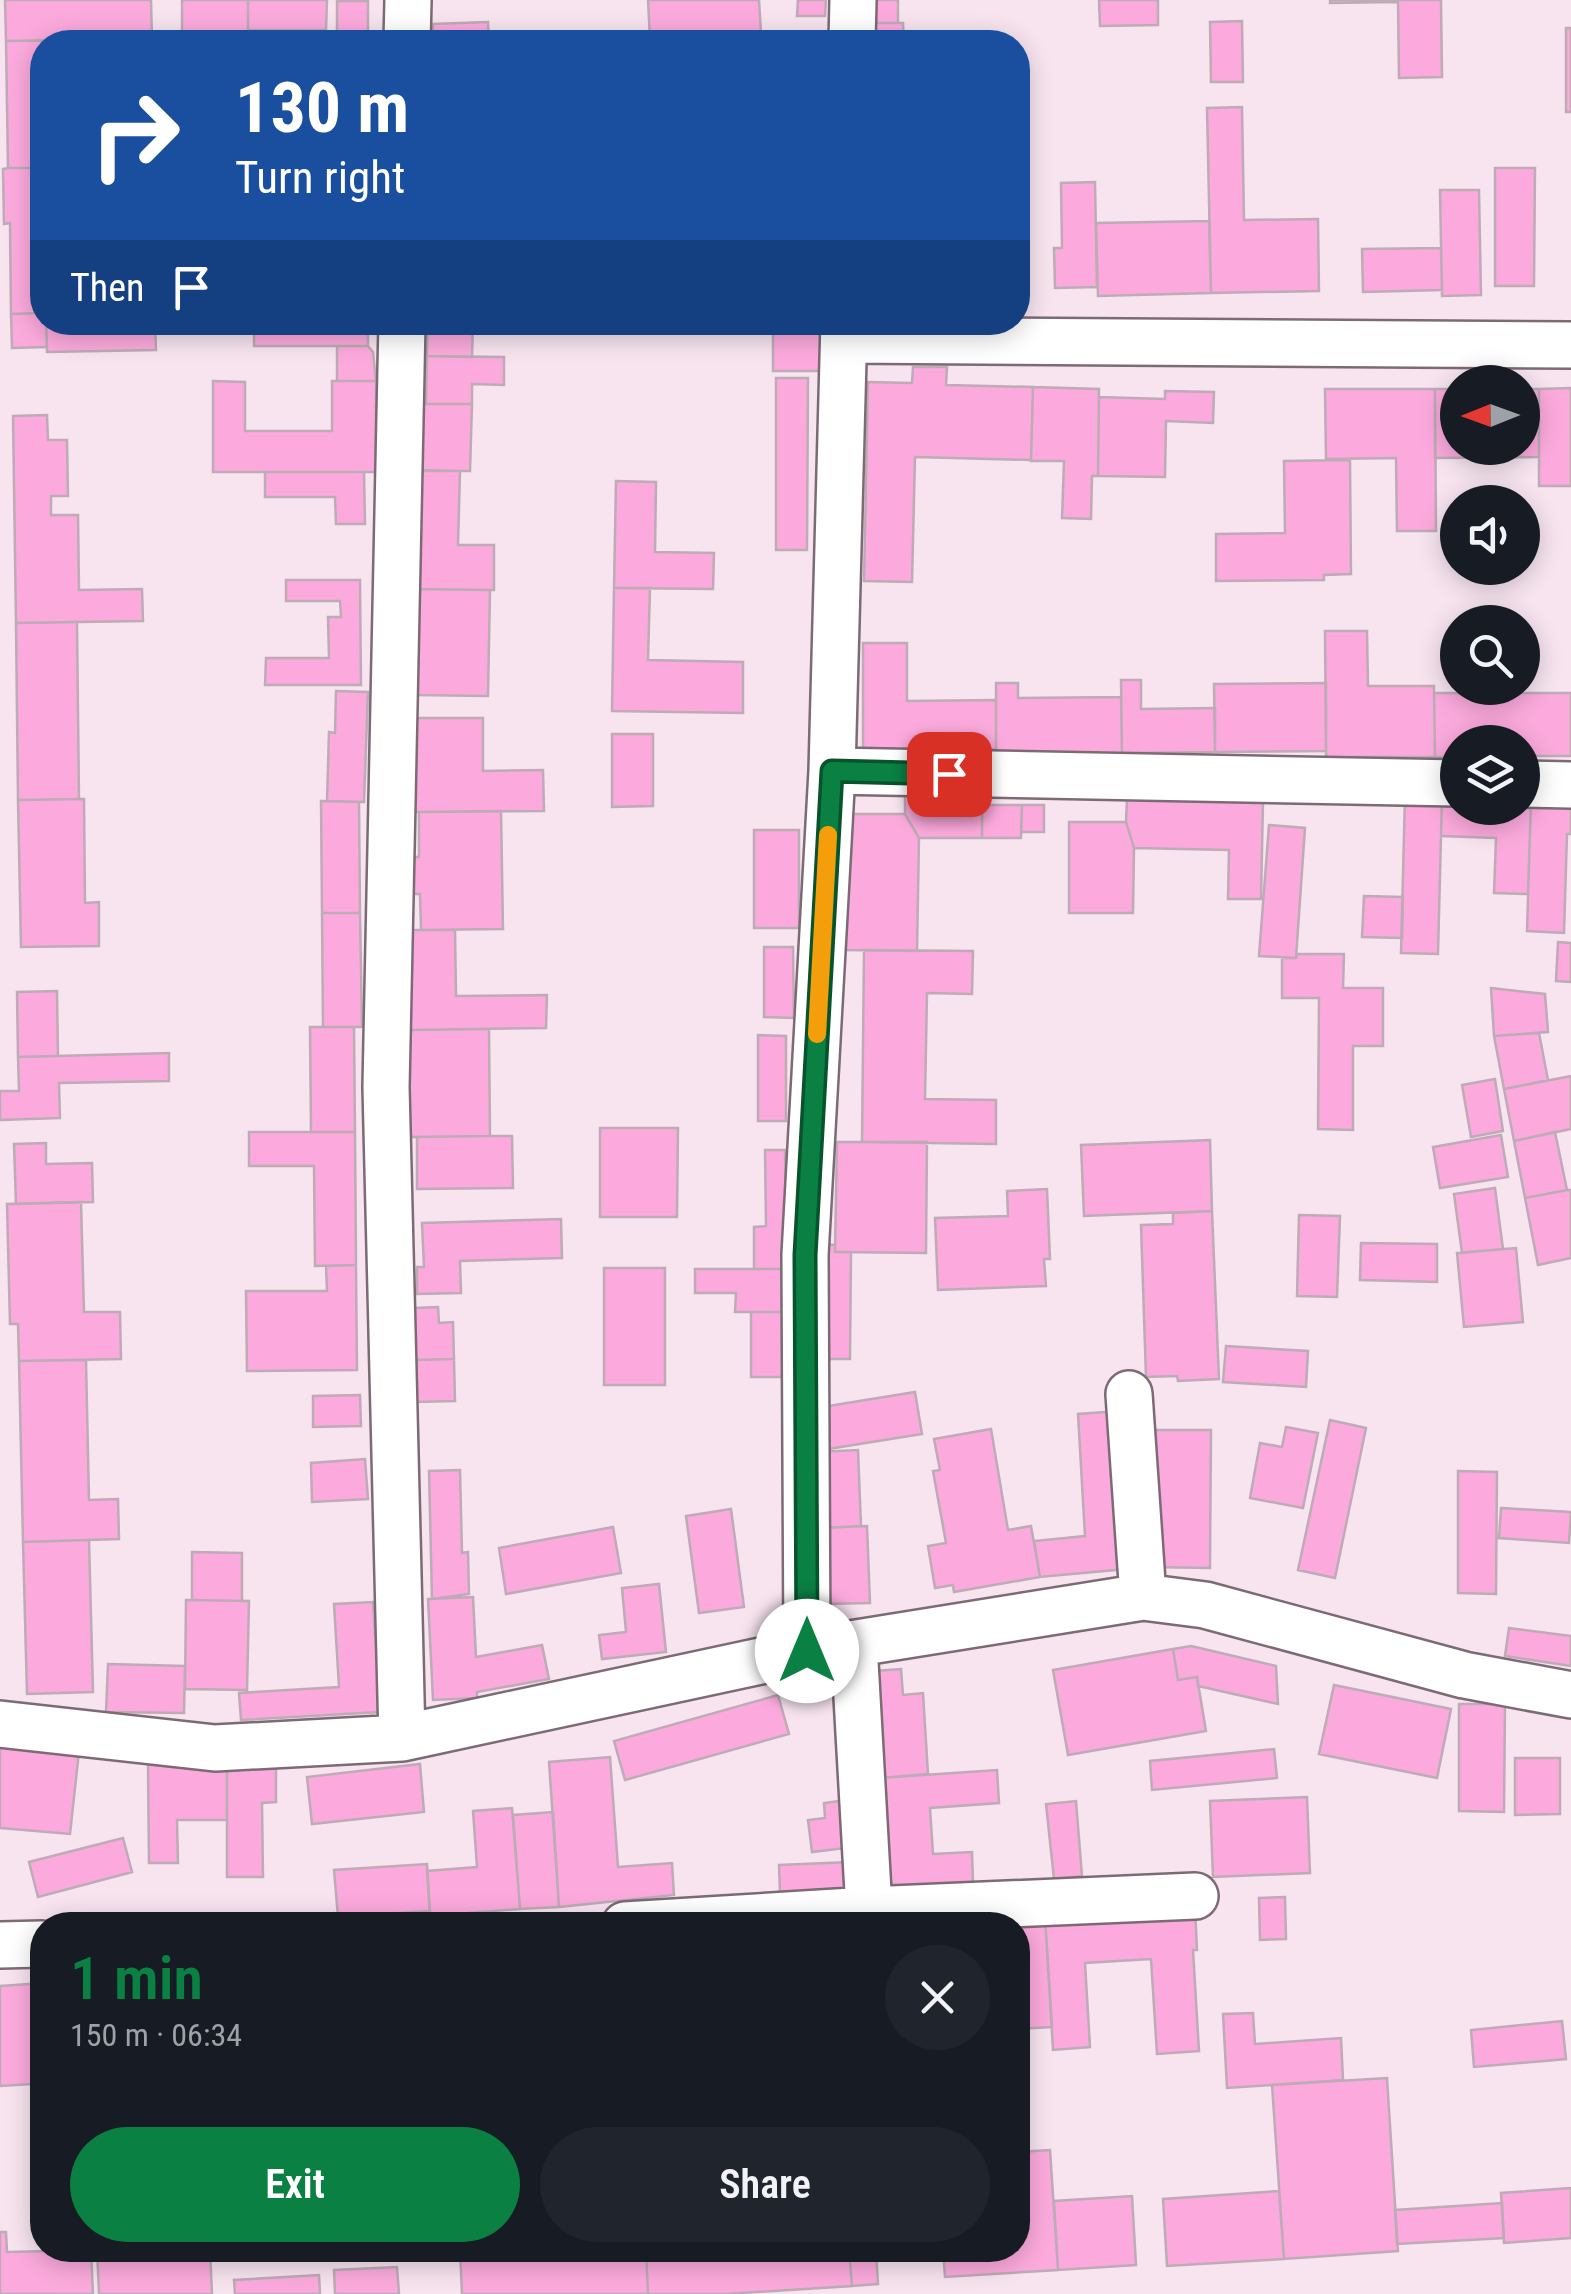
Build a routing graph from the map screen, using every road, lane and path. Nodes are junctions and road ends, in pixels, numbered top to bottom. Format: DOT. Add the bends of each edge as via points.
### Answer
graph roads {
  1 [pos="408,0"];
  2 [pos="853,0"];
  3 [pos="407,30"];
  4 [pos="852,30"];
  5 [pos="402,335"];
  6 [pos="844,335"];
  7 [pos="1030,335"];
  8 [pos="1571,345"];
  9 [pos="832,771"];
  10 [pos="1440,783"];
  11 [pos="1540,784"];
  12 [pos="1571,785"];
  13 [pos="1129,1394"];
  14 [pos="1143,1597"];
  15 [pos="854,1644"];
  16 [pos="807,1651"];
  17 [pos="1571,1695"];
  18 [pos="0,1724"];
  19 [pos="402,1738"];
  20 [pos="1195,1896"];
  21 [pos="869,1910"];
  22 [pos="836,1912"];
  23 [pos="30,1944"];
  24 [pos="0,1945"];
  1 -- 3 [label="street"];
  2 -- 4 [label="street"];
  5 -- 19 [label="street" via="386,1087"];
  6 -- 9 [label="street"];
  7 -- 8 [label="street"];
  9 -- 10 [label="street"];
  9 -- 16 [label="street" via="805,1255"];
  11 -- 12 [label="street"];
  13 -- 14 [label="street"];
  14 -- 15 [label="street"];
  14 -- 17 [label="street" via="1204,1605 1464,1674"];
  15 -- 16 [label="street"];
  15 -- 21 [label="street"];
  16 -- 19 [label="street"];
  18 -- 19 [label="street" via="214,1748"];
  20 -- 21 [label="street"];
  21 -- 22 [label="street"];
  23 -- 24 [label="street"];
}
